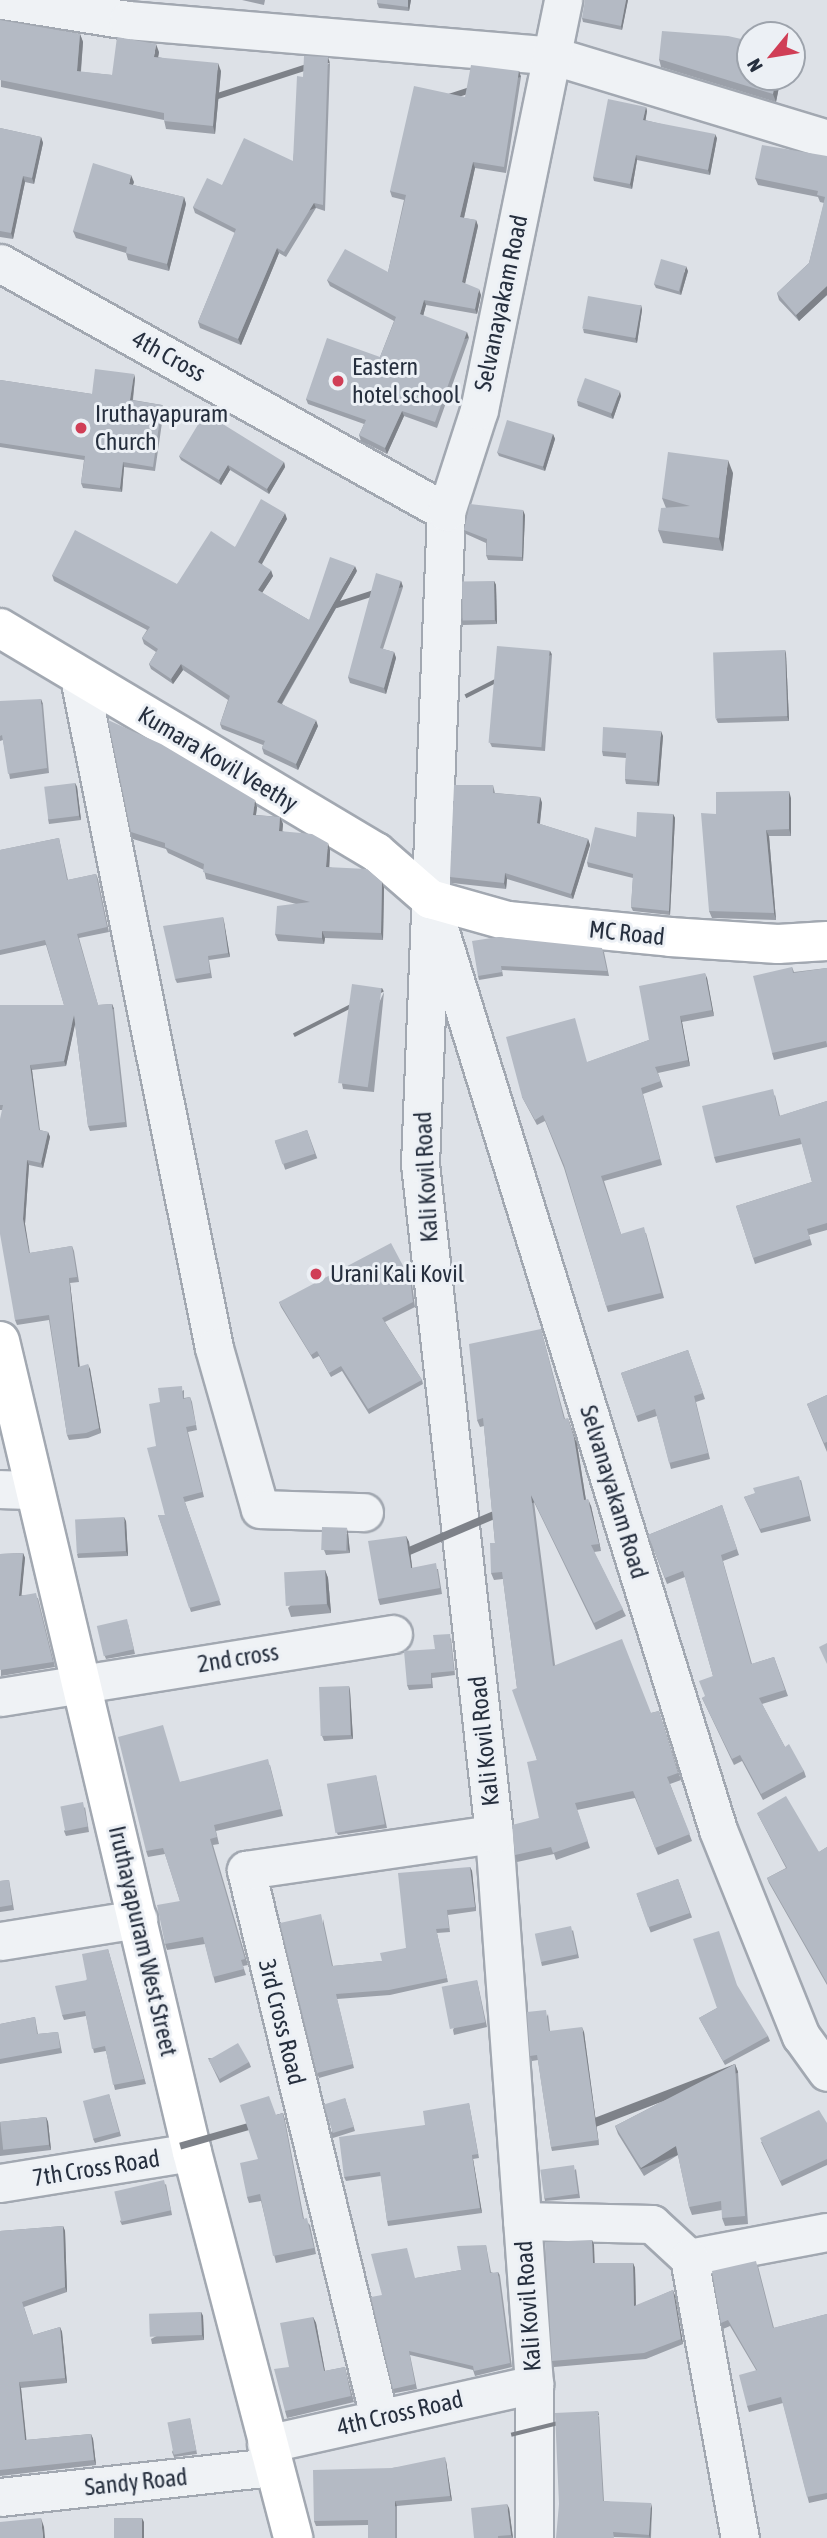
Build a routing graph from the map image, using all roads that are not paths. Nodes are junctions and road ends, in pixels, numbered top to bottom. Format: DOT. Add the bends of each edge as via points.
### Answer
graph roads {
  1 [pos="3,0"];
  2 [pos="562,0"];
  3 [pos="554,56"];
  4 [pos="827,139"];
  5 [pos="0,263"];
  6 [pos="446,512"];
  7 [pos="0,628"];
  8 [pos="79,677"];
  9 [pos="430,899"];
  10 [pos="827,941"];
  11 [pos="427,945"];
  12 [pos="0,1341"];
  13 [pos="16,1489"];
  14 [pos="364,1512"];
  15 [pos="393,1634"];
  16 [pos="83,1682"];
  17 [pos="0,1697"];
  18 [pos="494,1834"];
  19 [pos="138,1919"];
  20 [pos="0,1941"];
  21 [pos="827,2072"];
  22 [pos="192,2152"];
  23 [pos="0,2183"];
  24 [pos="522,2221"];
  25 [pos="827,2232"];
  26 [pos="689,2258"];
  27 [pos="534,2384"];
  28 [pos="379,2417"];
  29 [pos="269,2456"];
  30 [pos="0,2497"];
  31 [pos="293,2538"];
  32 [pos="534,2538"];
  33 [pos="740,2538"];
  1 -- 3 [label="street" via="128,20"];
  2 -- 3 [label="street, Selvanayakam Road"];
  3 -- 4 [label="street"];
  3 -- 6 [label="street, Selvanayakam Road" via="479,410"];
  5 -- 6 [label="street, 4th Cross"];
  6 -- 9 [label="street, Selvanayakam Road"];
  7 -- 8 [label="main road, Kumara Kovil Veethy"];
  8 -- 9 [label="main road, Kumara Kovil Veethy" via="376,852"];
  8 -- 14 [label="street" via="214,1348 260,1509"];
  9 -- 10 [label="main road, MC Road" via="508,921 778,944"];
  9 -- 11 [label="street, Selvanayakam Road"];
  9 -- 21 [label="street, Selvanayakam Road" via="718,1830 801,2036"];
  11 -- 18 [label="street, Kali Kovil Road" via="420,1164"];
  12 -- 13 [label="main road, Iruthayapuram West Street"];
  13 -- 16 [label="main road, Iruthayapuram West Street"];
  15 -- 16 [label="street, 2nd cross"];
  16 -- 17 [label="street, 2nd cross"];
  16 -- 19 [label="main road, Iruthayapuram West Street"];
  18 -- 24 [label="street, Kali Kovil Road"];
  18 -- 28 [label="street, 3rd Cross Road" via="246,1870"];
  19 -- 20 [label="street"];
  19 -- 22 [label="main road, Iruthayapuram West Street"];
  22 -- 23 [label="street, 7th Cross Road"];
  22 -- 29 [label="main road, Iruthayapuram West Street"];
  24 -- 26 [label="street" via="652,2224"];
  24 -- 27 [label="street, Kali Kovil Road"];
  25 -- 26 [label="street"];
  26 -- 33 [label="street"];
  27 -- 28 [label="street, 4th Cross Road"];
  27 -- 32 [label="street, Kali Kovil Road"];
  28 -- 29 [label="street, 4th Cross Road"];
  29 -- 30 [label="street, Sandy Road"];
  29 -- 31 [label="main road, Iruthayapuram West Street"];
}
